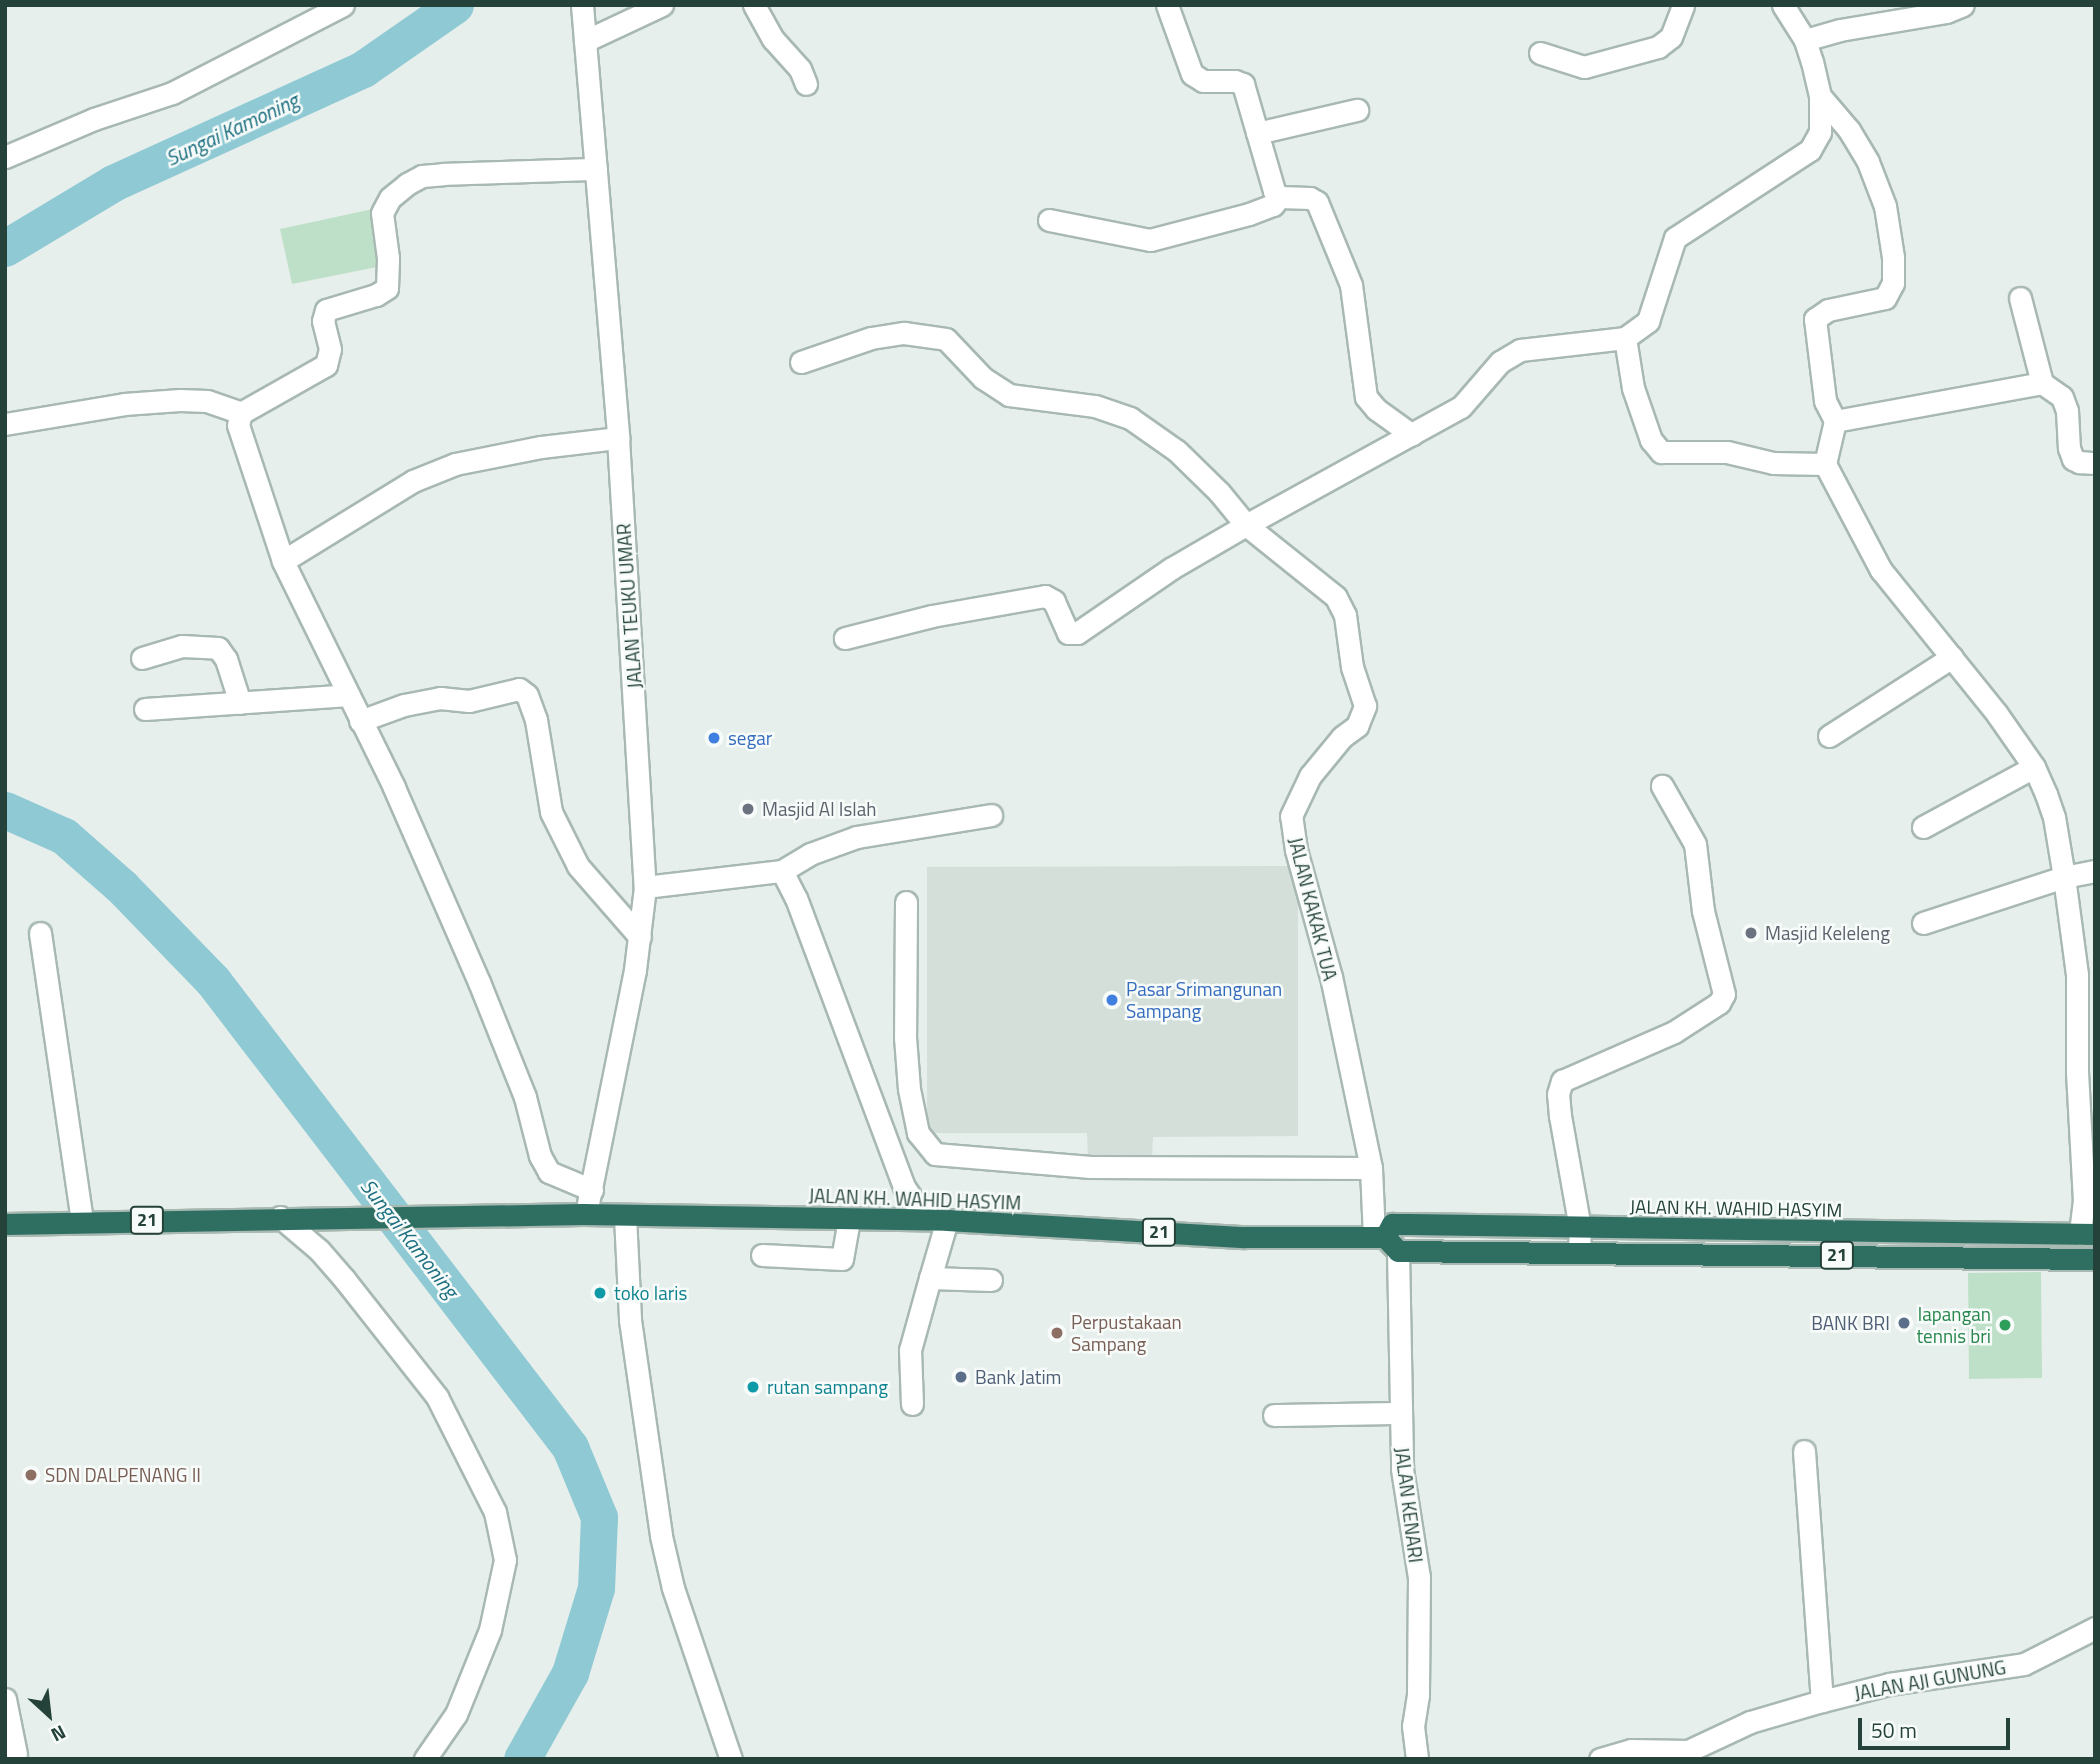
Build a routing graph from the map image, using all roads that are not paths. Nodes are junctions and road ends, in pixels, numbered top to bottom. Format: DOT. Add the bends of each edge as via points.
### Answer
graph roads {
  1 [pos="343,5"];
  2 [pos="582,5"];
  3 [pos="662,5"];
  4 [pos="754,5"];
  5 [pos="1167,5"];
  6 [pos="1682,5"];
  7 [pos="1783,5"];
  8 [pos="1963,5"];
  9 [pos="1805,40"];
  10 [pos="585,41"];
  11 [pos="1540,53"];
  12 [pos="806,84"];
  13 [pos="1820,96"];
  14 [pos="1357,110"];
  15 [pos="1257,133"];
  16 [pos="5,157"];
  17 [pos="596,169"];
  18 [pos="1279,197"];
  19 [pos="1049,220"];
  20 [pos="2020,298"];
  21 [pos="1625,338"];
  22 [pos="801,362"];
  23 [pos="2042,383"];
  24 [pos="241,413"];
  25 [pos="1835,421"];
  26 [pos="5,424"];
  27 [pos="1412,435"];
  28 [pos="618,438"];
  29 [pos="2095,463"];
  30 [pos="1825,464"];
  31 [pos="1246,525"];
  32 [pos="283,561"];
  33 [pos="845,638"];
  34 [pos="1952,657"];
  35 [pos="142,658"];
  36 [pos="349,695"];
  37 [pos="240,703"];
  38 [pos="145,709"];
  39 [pos="359,721"];
  40 [pos="1829,736"];
  41 [pos="2034,767"];
  42 [pos="1662,786"];
  43 [pos="991,815"];
  44 [pos="1923,827"];
  45 [pos="2095,870"];
  46 [pos="782,871"];
  47 [pos="2064,877"];
  48 [pos="645,887"];
  49 [pos="906,902"];
  50 [pos="1923,923"];
  51 [pos="40,933"];
  52 [pos="640,937"];
  53 [pos="1371,1168"];
  54 [pos="904,1187"];
  55 [pos="588,1202"];
  56 [pos="625,1216"];
  57 [pos="285,1217"];
  58 [pos="849,1220"];
  59 [pos="874,1220"];
  60 [pos="940,1220"];
  61 [pos="82,1222"];
  62 [pos="5,1224"];
  63 [pos="1580,1228"];
  64 [pos="1965,1234"];
  65 [pos="2088,1234"];
  66 [pos="1386,1242"];
  67 [pos="1579,1253"];
  68 [pos="762,1255"];
  69 [pos="1964,1257"];
  70 [pos="2095,1259"];
  71 [pos="930,1278"];
  72 [pos="991,1280"];
  73 [pos="912,1404"];
  74 [pos="1399,1413"];
  75 [pos="1274,1416"];
  76 [pos="1804,1451"];
  77 [pos="2095,1628"];
  78 [pos="5,1699"];
  79 [pos="1822,1700"];
  80 [pos="16,1754"];
  81 [pos="425,1759"];
  82 [pos="731,1759"];
  83 [pos="1417,1759"];
  84 [pos="1600,1759"];
  1 -- 16 [label="street" via="172,93 94,119"];
  2 -- 10 [label="street, JALAN TEUKU UMAR"];
  3 -- 10 [label="street"];
  4 -- 12 [label="street"];
  5 -- 15 [label="street" via="1192,74 1203,81 1243,84"];
  6 -- 11 [label="street" via="1671,37 1658,47 1584,67"];
  7 -- 9 [label="street"];
  8 -- 9 [label="street"];
  9 -- 13 [label="street"];
  10 -- 17 [label="street, JALAN TEUKU UMAR"];
  13 -- 21 [label="street" via="1820,132 1810,150 1675,238 1648,321"];
  13 -- 25 [label="street" via="1868,162 1885,206 1893,257 1893,283 1885,298 1828,310 1815,319 1825,401"];
  14 -- 15 [label="street"];
  15 -- 18 [label="street"];
  17 -- 24 [label="street" via="443,174 422,176 407,184 390,198 382,214 387,288 326,310 323,321 330,349 326,365"];
  17 -- 28 [label="street, JALAN TEUKU UMAR"];
  18 -- 19 [label="street" via="1265,209 1150,240"];
  18 -- 27 [label="street" via="1317,202 1352,285 1366,397"];
  20 -- 23 [label="street"];
  21 -- 27 [label="street" via="1520,350 1500,362 1461,408"];
  21 -- 30 [label="street" via="1633,388 1651,440 1661,452 1727,453 1773,463"];
  22 -- 31 [label="street, JALAN KAKAK TUA" via="871,338 904,333 946,339 983,378 1009,395 1095,406 1130,418 1177,451"];
  23 -- 25 [label="street"];
  23 -- 29 [label="street" via="2062,397 2073,459"];
  24 -- 26 [label="street" via="207,401 169,401"];
  24 -- 32 [label="street" via="238,425"];
  25 -- 30 [label="street"];
  27 -- 31 [label="street"];
  28 -- 32 [label="street" via="541,446 456,464 413,481"];
  28 -- 48 [label="street, JALAN TEUKU UMAR"];
  30 -- 34 [label="street" via="1881,570"];
  31 -- 33 [label="street" via="1172,568 1077,633 1069,633 1054,601 1045,596 932,616"];
  31 -- 53 [label="street, JALAN KAKAK TUA" via="1336,597 1345,615 1352,667 1365,706 1357,726 1310,776 1291,816"];
  32 -- 36 [label="street"];
  34 -- 40 [label="street"];
  34 -- 41 [label="street"];
  35 -- 37 [label="street" via="182,646 218,648"];
  36 -- 37 [label="street"];
  36 -- 39 [label="street"];
  37 -- 38 [label="street"];
  39 -- 52 [label="street" via="440,698 469,701 519,690 527,695 536,720 551,812 578,866"];
  39 -- 55 [label="street" via="394,787 479,982 525,1097 540,1156 550,1172"];
  41 -- 44 [label="street"];
  41 -- 47 [label="street" via="2054,817"];
  42 -- 63 [label="street" via="1695,844 1703,911 1724,994 1719,1003 1665,1036 1562,1081 1560,1116"];
  43 -- 46 [label="street" via="857,837 810,854"];
  45 -- 47 [label="street"];
  46 -- 48 [label="street"];
  46 -- 54 [label="street"];
  47 -- 50 [label="street"];
  47 -- 65 [label="street" via="2077,974 2077,1060"];
  48 -- 52 [label="street, JALAN TEUKU UMAR"];
  49 -- 53 [label="street" via="909,1089 918,1133 935,1154 1090,1167"];
  51 -- 61 [label="street"];
  52 -- 55 [label="street, JALAN TEUKU UMAR"];
  53 -- 66 [label="street, JALAN KAKAK TUA"];
  54 -- 59 [label="street" via="896,1205"];
  54 -- 60 [label="street" via="916,1204"];
  55 -- 56 [label="highway, JALAN KH. WAHID HASYIM / 21"];
  55 -- 57 [label="highway, JALAN KH. WAHID HASYIM / 21" via="443,1217"];
  56 -- 58 [label="highway, JALAN KH. WAHID HASYIM / 21"];
  56 -- 82 [label="street" via="630,1320 661,1536 673,1588"];
  57 -- 61 [label="highway, 21"];
  57 -- 81 [label="street" via="345,1280 437,1397 495,1512 505,1560 490,1630 456,1714"];
  58 -- 59 [label="highway, JALAN KH. WAHID HASYIM / 21"];
  58 -- 68 [label="street" via="851,1259"];
  59 -- 60 [label="highway, JALAN KH. WAHID HASYIM / 21"];
  60 -- 66 [label="highway, JALAN KH. WAHID HASYIM / 21"];
  60 -- 71 [label="street"];
  61 -- 62 [label="highway, 21"];
  63 -- 64 [label="highway, JALAN KH. WAHID HASYIM / 21"];
  63 -- 66 [label="highway, JALAN KH. WAHID HASYIM / 21" via="1392,1224"];
  63 -- 67 [label="street"];
  64 -- 65 [label="highway, JALAN KH. WAHID HASYIM / 21"];
  64 -- 69 [label="highway"];
  66 -- 67 [label="highway, JALAN KH. WAHID HASYIM / 21"];
  66 -- 74 [label="street, JALAN KENARI"];
  67 -- 69 [label="highway, JALAN KH. WAHID HASYIM / 21"];
  69 -- 70 [label="highway, JALAN KH. WAHID HASYIM / 21"];
  71 -- 72 [label="street"];
  71 -- 73 [label="street" via="910,1350"];
  74 -- 75 [label="street"];
  74 -- 83 [label="street, JALAN KENARI" via="1402,1469 1419,1577 1418,1695 1413,1726"];
  76 -- 79 [label="street"];
  77 -- 79 [label="street, JALAN AJI GUNUNG" via="2024,1664 1889,1684"];
  78 -- 80 [label="street"];
  79 -- 84 [label="street, JALAN AJI GUNUNG" via="1751,1722 1688,1751 1631,1750"];
}
